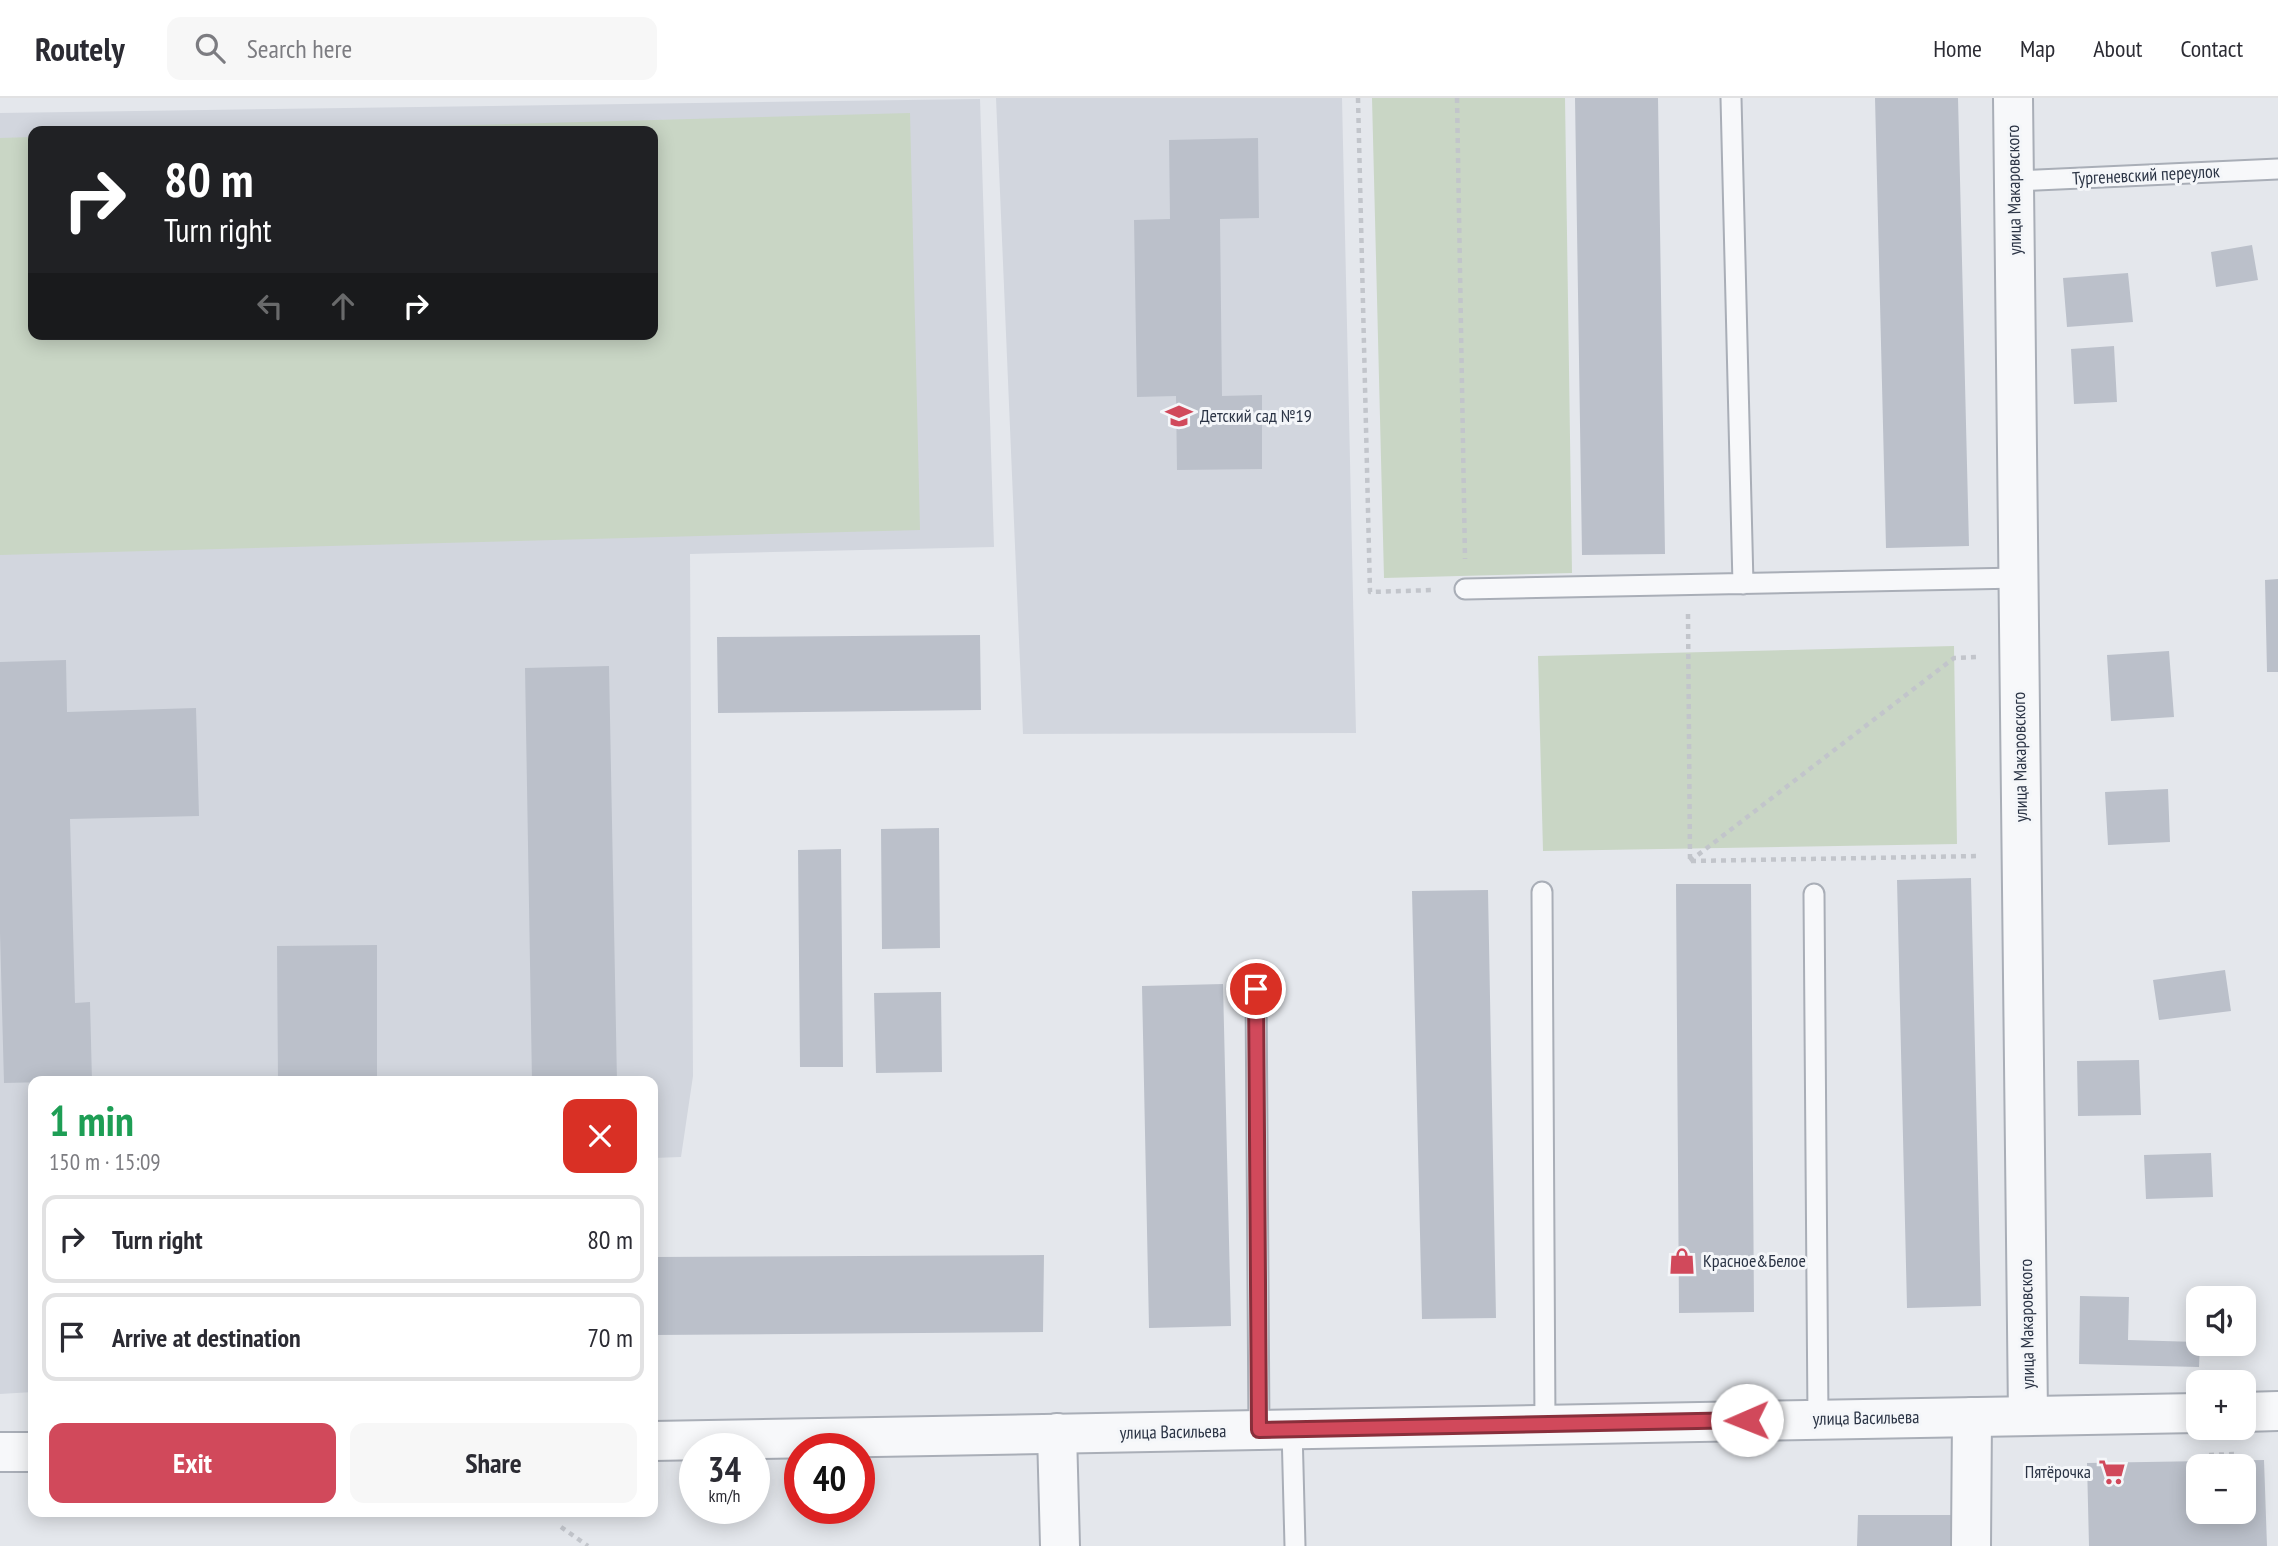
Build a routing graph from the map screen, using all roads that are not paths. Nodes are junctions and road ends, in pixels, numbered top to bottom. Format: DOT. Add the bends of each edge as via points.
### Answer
graph roads {
  1 [pos="1731,98"];
  2 [pos="2013,98"];
  3 [pos="2278,169"];
  4 [pos="2014,181"];
  5 [pos="2018,578"];
  6 [pos="1743,584"];
  7 [pos="1465,589"];
  8 [pos="1542,892"];
  9 [pos="1814,894"];
  10 [pos="1256,989"];
  11 [pos="2256,1412"];
  12 [pos="2278,1412"];
  13 [pos="2186,1413"];
  14 [pos="2028,1415"];
  15 [pos="1972,1417"];
  16 [pos="1818,1419"];
  17 [pos="1545,1424"];
  18 [pos="1275,1430"];
  19 [pos="1057,1433"];
  20 [pos="658,1441"];
  21 [pos="0,1452"];
  22 [pos="28,1452"];
  23 [pos="1060,1546"];
  24 [pos="1295,1546"];
  25 [pos="1971,1546"];
  1 -- 6 [label="lane"];
  2 -- 4 [label="street, улица Макаровского"];
  3 -- 4 [label="lane, Тургеневский переулок"];
  4 -- 5 [label="street, улица Макаровского"];
  5 -- 6 [label="lane"];
  5 -- 14 [label="street, улица Макаровского"];
  6 -- 7 [label="lane"];
  8 -- 17 [label="lane"];
  9 -- 16 [label="lane"];
  10 -- 18 [label="lane"];
  11 -- 12 [label="street"];
  13 -- 14 [label="street, улица Васильева"];
  14 -- 15 [label="street, улица Васильева"];
  15 -- 16 [label="street, улица Васильева"];
  15 -- 25 [label="street"];
  16 -- 17 [label="street, улица Васильева"];
  17 -- 18 [label="street, улица Васильева"];
  18 -- 19 [label="street, улица Васильева"];
  18 -- 24 [label="lane"];
  19 -- 20 [label="street, улица Васильева"];
  19 -- 23 [label="street"];
  21 -- 22 [label="street"];
}
